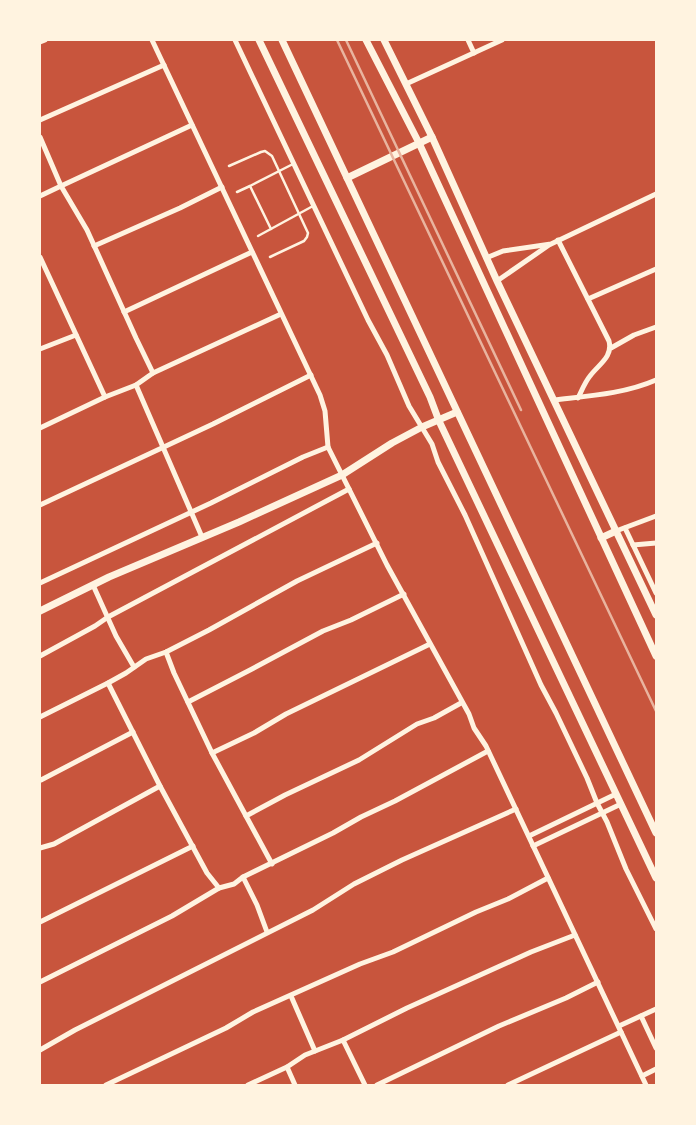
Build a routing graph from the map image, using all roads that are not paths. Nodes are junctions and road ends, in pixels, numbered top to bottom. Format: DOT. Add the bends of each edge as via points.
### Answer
graph roads {
  1 [pos="44,40"];
  2 [pos="152,40"];
  3 [pos="236,40"];
  4 [pos="258,40"];
  5 [pos="282,40"];
  6 [pos="366,40"];
  7 [pos="384,40"];
  8 [pos="468,40"];
  9 [pos="502,40"];
  10 [pos="40,42"];
  11 [pos="474,53"];
  12 [pos="164,65"];
  13 [pos="406,84"];
  14 [pos="40,120"];
  15 [pos="192,125"];
  16 [pos="40,137"];
  17 [pos="432,137"];
  18 [pos="419,143"];
  19 [pos="294,164"];
  20 [pos="229,166"];
  21 [pos="279,172"];
  22 [pos="347,178"];
  23 [pos="62,186"];
  24 [pos="250,186"];
  25 [pos="222,187"];
  26 [pos="237,192"];
  27 [pos="656,194"];
  28 [pos="40,196"];
  29 [pos="314,205"];
  30 [pos="299,214"];
  31 [pos="271,229"];
  32 [pos="258,236"];
  33 [pos="558,240"];
  34 [pos="551,244"];
  35 [pos="94,246"];
  36 [pos="252,252"];
  37 [pos="40,257"];
  38 [pos="270,257"];
  39 [pos="486,258"];
  40 [pos="656,269"];
  41 [pos="47,272"];
  42 [pos="40,276"];
  43 [pos="497,281"];
  44 [pos="588,299"];
  45 [pos="124,312"];
  46 [pos="282,314"];
  47 [pos="656,327"];
  48 [pos="76,335"];
  49 [pos="611,348"];
  50 [pos="40,349"];
  51 [pos="154,373"];
  52 [pos="310,375"];
  53 [pos="656,380"];
  54 [pos="136,385"];
  55 [pos="105,398"];
  56 [pos="578,398"];
  57 [pos="554,400"];
  58 [pos="458,412"];
  59 [pos="439,421"];
  60 [pos="422,427"];
  61 [pos="40,428"];
  62 [pos="162,447"];
  63 [pos="328,447"];
  64 [pos="342,475"];
  65 [pos="349,490"];
  66 [pos="40,505"];
  67 [pos="192,512"];
  68 [pos="656,516"];
  69 [pos="625,528"];
  70 [pos="616,531"];
  71 [pos="202,538"];
  72 [pos="601,538"];
  73 [pos="377,543"];
  74 [pos="656,543"];
  75 [pos="633,545"];
  76 [pos="40,583"];
  77 [pos="93,585"];
  78 [pos="656,593"];
  79 [pos="404,594"];
  80 [pos="40,611"];
  81 [pos="656,615"];
  82 [pos="108,617"];
  83 [pos="430,644"];
  84 [pos="166,652"];
  85 [pos="40,656"];
  86 [pos="656,656"];
  87 [pos="134,667"];
  88 [pos="108,683"];
  89 [pos="188,702"];
  90 [pos="461,703"];
  91 [pos="40,717"];
  92 [pos="133,732"];
  93 [pos="488,751"];
  94 [pos="212,753"];
  95 [pos="41,780"];
  96 [pos="160,786"];
  97 [pos="616,794"];
  98 [pos="597,803"];
  99 [pos="621,804"];
  100 [pos="516,809"];
  101 [pos="602,813"];
  102 [pos="246,816"];
  103 [pos="656,833"];
  104 [pos="528,836"];
  105 [pos="193,846"];
  106 [pos="533,846"];
  107 [pos="40,848"];
  108 [pos="272,864"];
  109 [pos="243,877"];
  110 [pos="548,878"];
  111 [pos="656,878"];
  112 [pos="219,888"];
  113 [pos="40,922"];
  114 [pos="656,929"];
  115 [pos="267,932"];
  116 [pos="575,935"];
  117 [pos="40,982"];
  118 [pos="598,982"];
  119 [pos="292,996"];
  120 [pos="656,1009"];
  121 [pos="641,1016"];
  122 [pos="618,1026"];
  123 [pos="621,1032"];
  124 [pos="343,1040"];
  125 [pos="656,1048"];
  126 [pos="40,1050"];
  127 [pos="315,1051"];
  128 [pos="287,1067"];
  129 [pos="656,1070"];
  130 [pos="642,1076"];
  131 [pos="646,1084"];
  132 [pos="106,1085"];
  133 [pos="248,1085"];
  134 [pos="296,1085"];
  135 [pos="365,1085"];
  136 [pos="376,1085"];
  137 [pos="508,1085"];
  138 [pos="638,1085"];
  1 -- 10 [label="street"];
  2 -- 12 [label="street"];
  3 -- 19 [label="street"];
  4 -- 59 [label="street"];
  5 -- 22 [label="street"];
  6 -- 18 [label="street"];
  7 -- 13 [label="street"];
  8 -- 11 [label="street"];
  9 -- 11 [label="street"];
  11 -- 13 [label="street"];
  12 -- 14 [label="street"];
  12 -- 15 [label="street"];
  13 -- 17 [label="street"];
  15 -- 23 [label="street"];
  15 -- 25 [label="street"];
  16 -- 23 [label="street"];
  17 -- 18 [label="street"];
  17 -- 39 [label="street"];
  18 -- 22 [label="street"];
  18 -- 72 [label="street"];
  19 -- 21 [label="lane"];
  19 -- 29 [label="street"];
  20 -- 21 [label="lane" via="265,151 272,156"];
  21 -- 24 [label="lane"];
  21 -- 30 [label="lane"];
  22 -- 58 [label="street"];
  23 -- 28 [label="street"];
  23 -- 35 [label="street"];
  24 -- 26 [label="lane"];
  24 -- 31 [label="lane"];
  25 -- 35 [label="street"];
  25 -- 36 [label="street"];
  27 -- 33 [label="street"];
  29 -- 30 [label="lane"];
  29 -- 60 [label="street" via="409,406"];
  30 -- 31 [label="lane"];
  30 -- 38 [label="lane" via="307,237"];
  31 -- 32 [label="lane"];
  33 -- 34 [label="street"];
  33 -- 44 [label="street"];
  34 -- 39 [label="street" via="503,251"];
  34 -- 43 [label="street"];
  35 -- 45 [label="street"];
  36 -- 45 [label="street"];
  36 -- 46 [label="street"];
  37 -- 41 [label="street"];
  39 -- 43 [label="street"];
  40 -- 44 [label="street"];
  41 -- 42 [label="street"];
  41 -- 48 [label="street"];
  43 -- 57 [label="street"];
  44 -- 49 [label="street"];
  45 -- 51 [label="street"];
  46 -- 51 [label="street"];
  46 -- 52 [label="street"];
  47 -- 49 [label="street"];
  48 -- 50 [label="street"];
  48 -- 55 [label="street"];
  49 -- 56 [label="street"];
  51 -- 54 [label="street"];
  52 -- 62 [label="street"];
  52 -- 63 [label="street" via="325,411"];
  53 -- 56 [label="street" via="624,391"];
  54 -- 55 [label="street"];
  54 -- 62 [label="street"];
  55 -- 61 [label="street"];
  56 -- 57 [label="street"];
  57 -- 70 [label="street"];
  58 -- 59 [label="street"];
  58 -- 103 [label="street"];
  59 -- 60 [label="street"];
  59 -- 97 [label="street"];
  60 -- 64 [label="street"];
  60 -- 98 [label="street" via="466,515"];
  62 -- 66 [label="street"];
  62 -- 67 [label="street"];
  63 -- 64 [label="street"];
  63 -- 67 [label="street"];
  64 -- 65 [label="street"];
  64 -- 71 [label="street"];
  65 -- 73 [label="street"];
  65 -- 82 [label="street"];
  67 -- 71 [label="street"];
  67 -- 76 [label="street"];
  68 -- 69 [label="street"];
  69 -- 70 [label="street"];
  69 -- 75 [label="street"];
  70 -- 72 [label="street"];
  70 -- 81 [label="street"];
  71 -- 77 [label="street"];
  72 -- 86 [label="street"];
  73 -- 79 [label="street"];
  73 -- 84 [label="street"];
  74 -- 75 [label="street"];
  75 -- 78 [label="street"];
  77 -- 80 [label="street"];
  77 -- 82 [label="street"];
  79 -- 83 [label="street"];
  79 -- 89 [label="street" via="323,631"];
  82 -- 85 [label="street"];
  82 -- 87 [label="street"];
  83 -- 90 [label="street"];
  83 -- 94 [label="street"];
  84 -- 87 [label="street"];
  84 -- 89 [label="street"];
  87 -- 88 [label="street"];
  88 -- 91 [label="street"];
  88 -- 92 [label="street"];
  89 -- 94 [label="street"];
  90 -- 93 [label="street"];
  90 -- 102 [label="street" via="417,724 359,760"];
  92 -- 95 [label="street"];
  92 -- 96 [label="street"];
  93 -- 100 [label="street"];
  93 -- 108 [label="street"];
  94 -- 102 [label="street"];
  96 -- 105 [label="street"];
  96 -- 107 [label="street" via="54,844"];
  97 -- 98 [label="street"];
  97 -- 99 [label="street"];
  98 -- 101 [label="street"];
  98 -- 104 [label="street"];
  99 -- 101 [label="street"];
  99 -- 111 [label="street"];
  100 -- 104 [label="street"];
  100 -- 115 [label="street" via="402,860"];
  101 -- 106 [label="street"];
  101 -- 114 [label="street"];
  102 -- 108 [label="street"];
  104 -- 106 [label="street"];
  105 -- 112 [label="street"];
  105 -- 113 [label="street"];
  106 -- 110 [label="street"];
  108 -- 109 [label="street"];
  109 -- 112 [label="street" via="234,884"];
  109 -- 115 [label="street"];
  110 -- 116 [label="street"];
  110 -- 119 [label="street"];
  112 -- 117 [label="street" via="172,916"];
  115 -- 126 [label="street"];
  116 -- 118 [label="street"];
  116 -- 124 [label="street" via="406,1008"];
  118 -- 122 [label="street"];
  118 -- 136 [label="street"];
  119 -- 127 [label="street"];
  119 -- 132 [label="street"];
  120 -- 121 [label="street"];
  121 -- 122 [label="street"];
  121 -- 125 [label="street"];
  122 -- 123 [label="street"];
  123 -- 130 [label="street"];
  123 -- 137 [label="street"];
  124 -- 127 [label="street"];
  124 -- 135 [label="street"];
  127 -- 128 [label="street"];
  128 -- 133 [label="street"];
  128 -- 134 [label="street"];
  129 -- 130 [label="street"];
  130 -- 131 [label="street"];
  131 -- 138 [label="street"];
}
